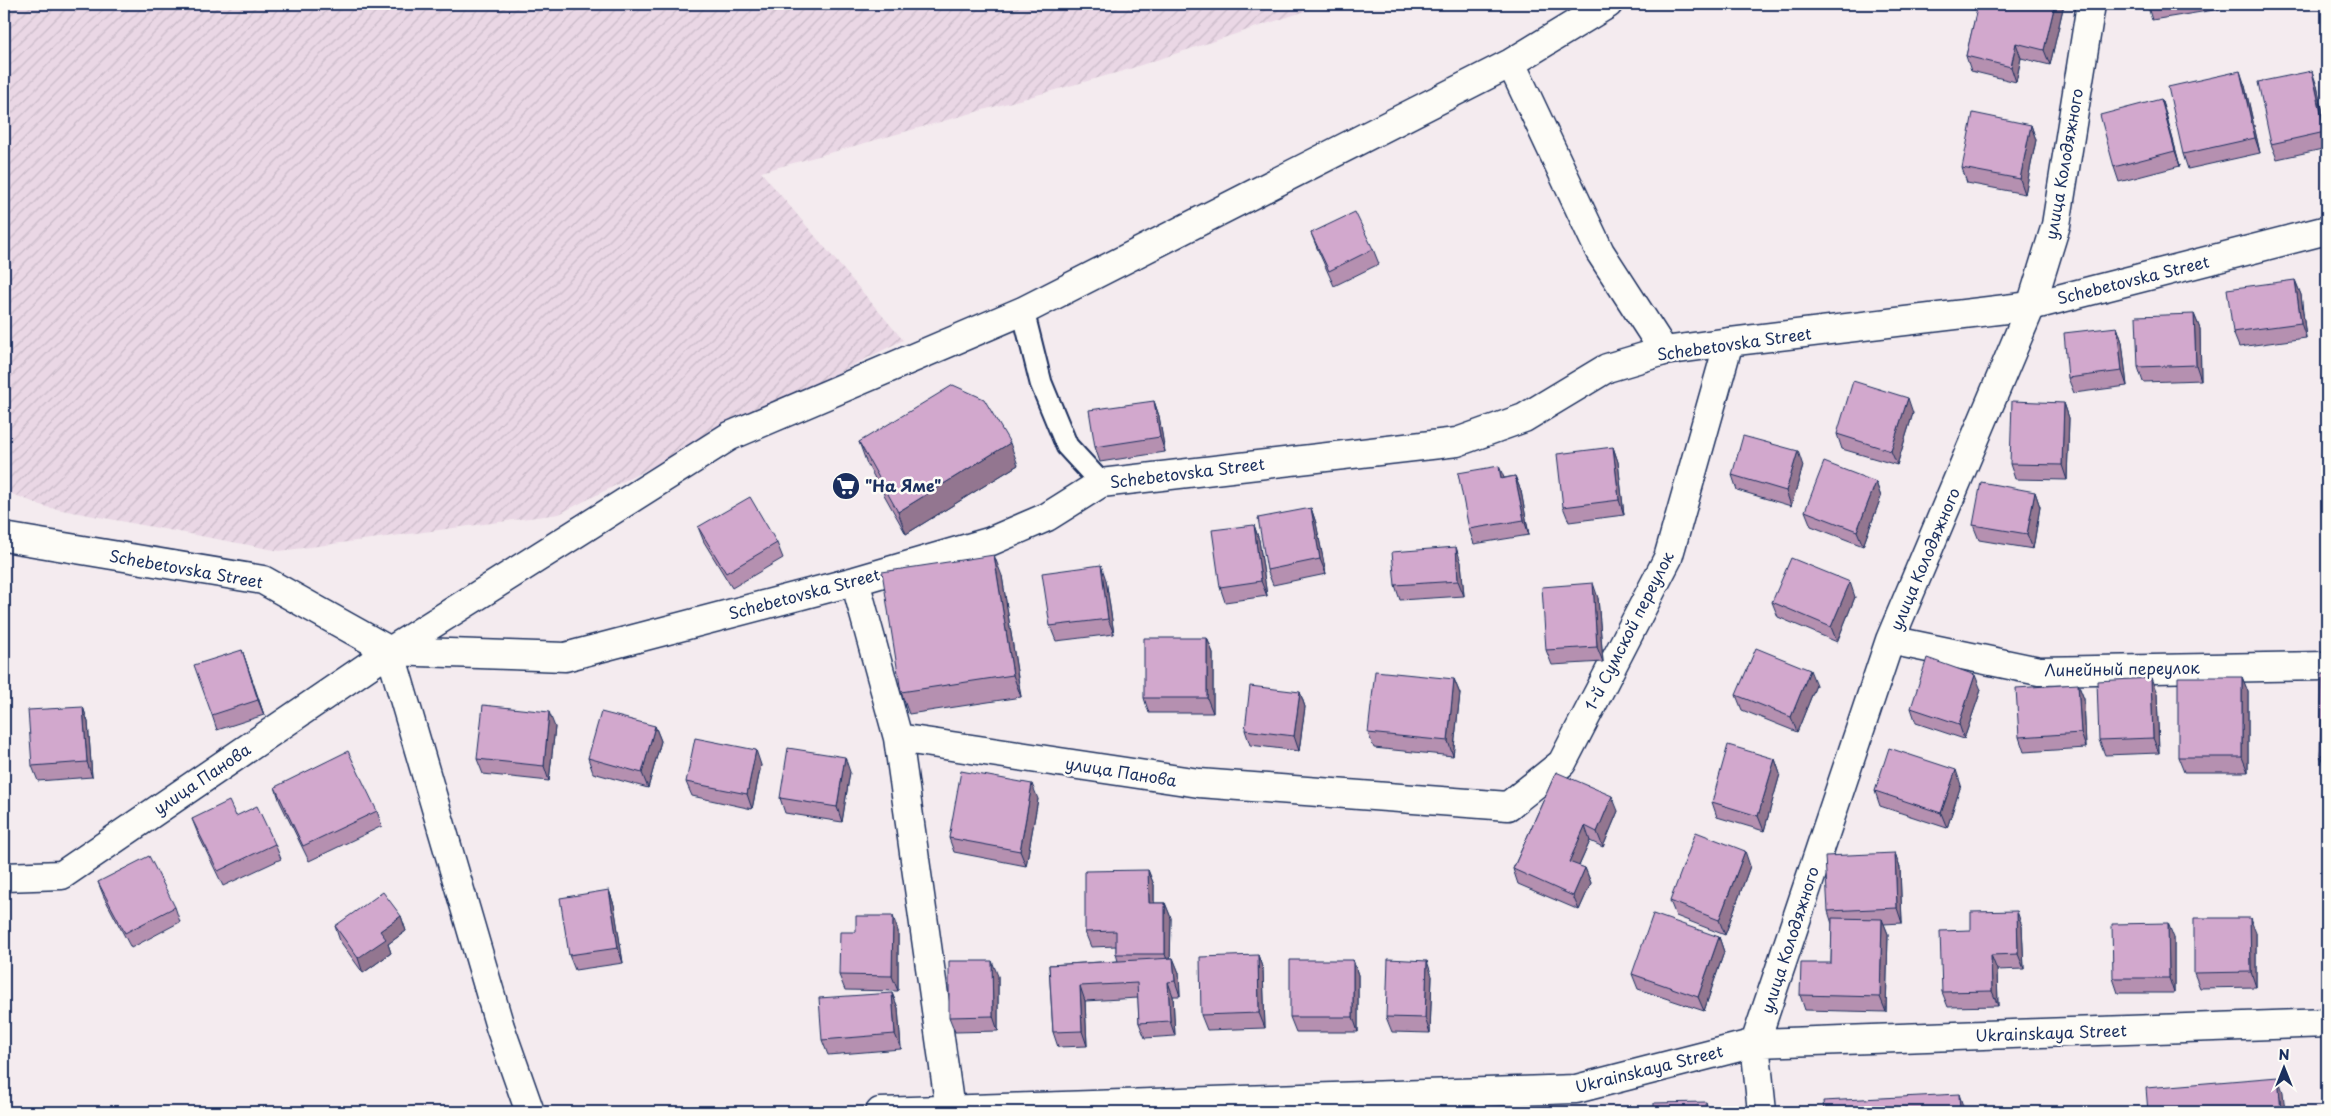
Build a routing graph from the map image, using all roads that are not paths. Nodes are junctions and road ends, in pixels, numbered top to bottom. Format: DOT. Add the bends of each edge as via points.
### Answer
graph roads {
  1 [pos="1608,4"];
  2 [pos="2091,4"];
  3 [pos="1511,63"];
  4 [pos="2327,230"];
  5 [pos="2031,306"];
  6 [pos="1023,311"];
  7 [pos="1729,342"];
  8 [pos="1664,352"];
  9 [pos="1101,483"];
  10 [pos="4,537"];
  11 [pos="856,581"];
  12 [pos="1890,640"];
  13 [pos="390,650"];
  14 [pos="2327,666"];
  15 [pos="898,738"];
  16 [pos="1508,806"];
  17 [pos="4,877"];
  18 [pos="2327,1023"];
  19 [pos="1756,1043"];
  20 [pos="1572,1101"];
  21 [pos="950,1110"];
  22 [pos="530,1112"];
  23 [pos="880,1112"];
  24 [pos="1762,1112"];
  1 -- 3 [label="street, улица Панова"];
  2 -- 5 [label="street, улица Колодяжного" via="2056,225"];
  3 -- 6 [label="street, улица Панова"];
  3 -- 8 [label="street" via="1600,252"];
  4 -- 5 [label="street, Schebetovska Street"];
  5 -- 7 [label="street, Schebetovska Street"];
  5 -- 12 [label="street, улица Колодяжного"];
  6 -- 9 [label="lane" via="1041,383 1067,446"];
  6 -- 13 [label="street, улица Панова" via="730,436"];
  7 -- 8 [label="street, Schebetovska Street"];
  7 -- 16 [label="street, 1-й Сумской переулок" via="1668,558 1562,763"];
  8 -- 9 [label="street, Schebetovska Street" via="1607,368 1524,418 1457,442"];
  9 -- 11 [label="street, Schebetovska Street" via="1047,517 988,542"];
  10 -- 13 [label="street, Schebetovska Street" via="263,580"];
  11 -- 13 [label="street, Schebetovska Street" via="565,657"];
  11 -- 15 [label="street"];
  12 -- 14 [label="street, Линейный переулок" via="2039,671"];
  12 -- 19 [label="street, улица Колодяжного"];
  13 -- 17 [label="street, улица Панова" via="62,875"];
  13 -- 22 [label="street" via="500,1027"];
  15 -- 16 [label="street, улица Панова" via="1199,784"];
  15 -- 21 [label="street"];
  18 -- 19 [label="street, Ukrainskaya Street"];
  19 -- 20 [label="street, Ukrainskaya Street"];
  19 -- 24 [label="street, улица Колодяжного"];
  20 -- 21 [label="street, Ukrainskaya Street"];
  21 -- 23 [label="street, Ukrainskaya Street"];
}
